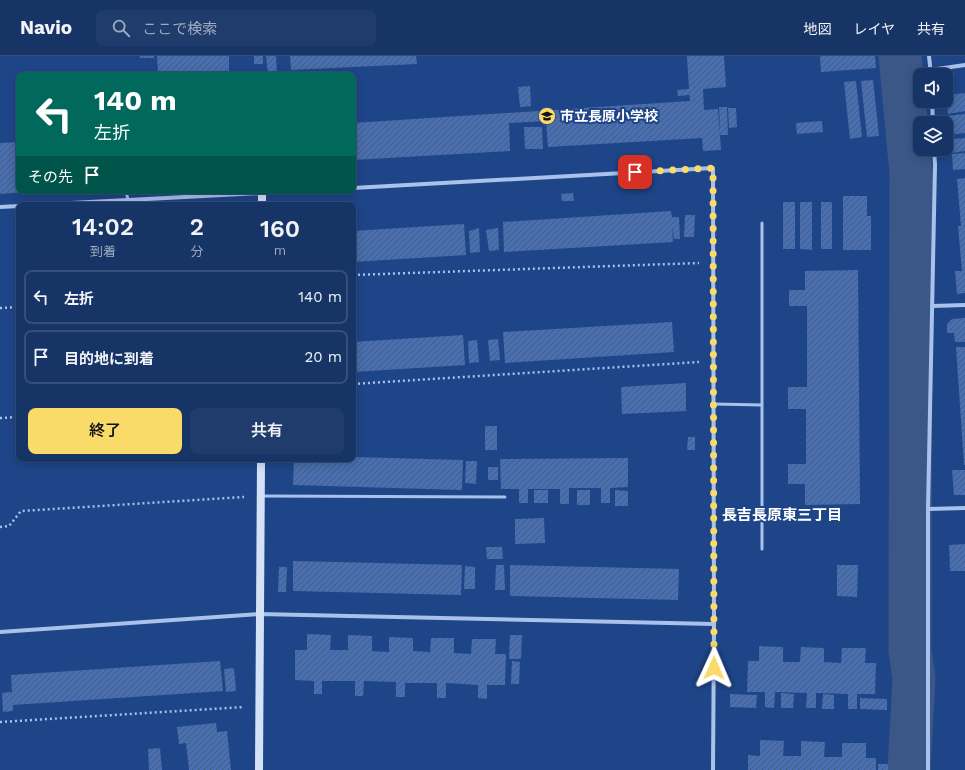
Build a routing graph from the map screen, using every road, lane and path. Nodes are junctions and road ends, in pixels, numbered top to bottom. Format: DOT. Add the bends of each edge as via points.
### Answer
graph roads {
  1 [pos="929,56"];
  2 [pos="965,65"];
  3 [pos="930,68"];
  4 [pos="944,68"];
  5 [pos="934,156"];
  6 [pos="356,188"];
  7 [pos="127,194"];
  8 [pos="262,194"];
  9 [pos="128,200"];
  10 [pos="90,202"];
  11 [pos="262,202"];
  12 [pos="16,206"];
  13 [pos="0,207"];
  14 [pos="762,223"];
  15 [pos="713,263"];
  16 [pos="356,275"];
  17 [pos="965,305"];
  18 [pos="932,306"];
  19 [pos="16,307"];
  20 [pos="0,308"];
  21 [pos="714,362"];
  22 [pos="356,384"];
  23 [pos="714,404"];
  24 [pos="762,405"];
  25 [pos="16,417"];
  26 [pos="0,418"];
  27 [pos="261,462"];
  28 [pos="260,496"];
  29 [pos="505,497"];
  30 [pos="965,508"];
  31 [pos="928,509"];
  32 [pos="0,527"];
  33 [pos="762,550"];
  34 [pos="260,614"];
  35 [pos="714,624"];
  36 [pos="0,632"];
  37 [pos="258,706"];
  38 [pos="0,722"];
  39 [pos="259,770"];
  40 [pos="713,770"];
  41 [pos="928,770"];
  1 -- 3 [label="street"];
  2 -- 4 [label="street"];
  5 -- 18 [label="street"];
  6 -- 15 [label="street" via="713,168"];
  7 -- 9 [label="lane"];
  8 -- 9 [label="street"];
  8 -- 11 [label="street"];
  9 -- 10 [label="street"];
  12 -- 13 [label="street"];
  14 -- 24 [label="lane"];
  15 -- 16 [label="path"];
  15 -- 21 [label="street"];
  17 -- 18 [label="street"];
  18 -- 31 [label="street"];
  19 -- 20 [label="path"];
  21 -- 22 [label="path"];
  21 -- 23 [label="street"];
  23 -- 24 [label="lane"];
  23 -- 35 [label="street"];
  24 -- 33 [label="lane"];
  25 -- 26 [label="path"];
  27 -- 28 [label="street"];
  28 -- 29 [label="lane"];
  28 -- 32 [label="path" via="21,511 9,526"];
  28 -- 34 [label="street"];
  30 -- 31 [label="street"];
  31 -- 41 [label="street"];
  34 -- 35 [label="street"];
  34 -- 36 [label="street"];
  34 -- 37 [label="street"];
  35 -- 40 [label="street"];
  37 -- 38 [label="path"];
  37 -- 39 [label="street"];
}
